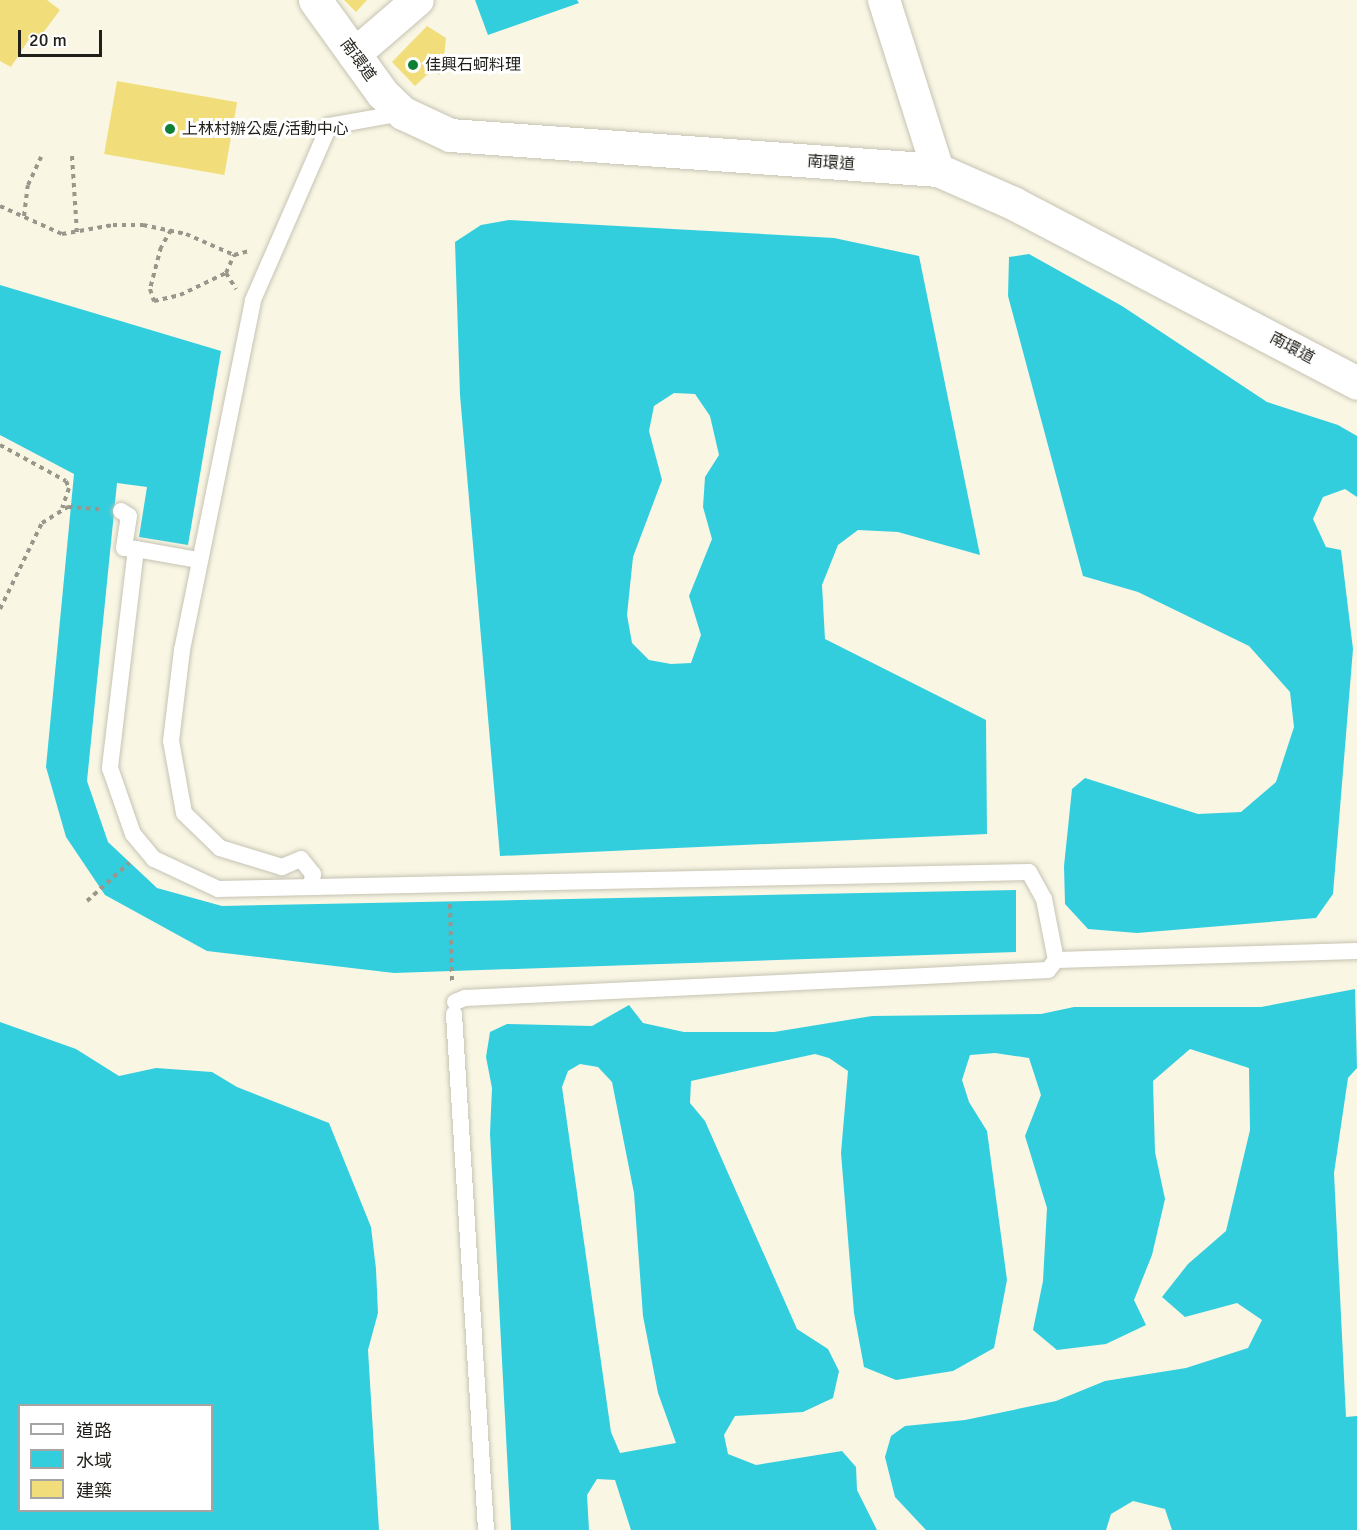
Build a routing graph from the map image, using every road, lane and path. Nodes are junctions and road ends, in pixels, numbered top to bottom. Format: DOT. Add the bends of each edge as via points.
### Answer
graph roads {
  1 [pos="315,0"];
  2 [pos="418,0"];
  3 [pos="884,0"];
  4 [pos="354,55"];
  5 [pos="403,113"];
  6 [pos="72,156"];
  7 [pos="41,157"];
  8 [pos="938,170"];
  9 [pos="0,206"];
  10 [pos="24,216"];
  11 [pos="171,230"];
  12 [pos="77,234"];
  13 [pos="234,255"];
  14 [pos="270,260"];
  15 [pos="226,273"];
  16 [pos="253,300"];
  17 [pos="1357,382"];
  18 [pos="0,445"];
  19 [pos="62,509"];
  20 [pos="121,511"];
  21 [pos="136,549"];
  22 [pos="198,560"];
  23 [pos="0,609"];
  24 [pos="143,850"];
  25 [pos="310,887"];
  26 [pos="449,888"];
  27 [pos="87,901"];
  28 [pos="1357,951"];
  29 [pos="1056,960"];
  30 [pos="454,1002"];
  31 [pos="486,1530"];
  1 -- 4 [label="street, 南環道"];
  2 -- 4 [label="street"];
  3 -- 8 [label="street"];
  4 -- 5 [label="street, 南環道" via="382,93"];
  5 -- 8 [label="street, 南環道" via="450,135 476,139"];
  5 -- 14 [label="lane" via="329,126"];
  6 -- 12 [label="path"];
  7 -- 10 [label="path" via="28,185"];
  8 -- 17 [label="street, 南環道" via="1013,203"];
  9 -- 10 [label="path"];
  10 -- 12 [label="path" via="47,230"];
  11 -- 12 [label="path" via="113,225"];
  11 -- 13 [label="path"];
  11 -- 15 [label="path" via="161,247 150,290 154,301 180,295"];
  13 -- 14 [label="path" via="253,251"];
  13 -- 15 [label="path"];
  14 -- 16 [label="lane"];
  15 -- 16 [label="path" via="232,285"];
  16 -- 22 [label="lane"];
  18 -- 19 [label="path" via="66,481 69,488"];
  19 -- 20 [label="path"];
  19 -- 23 [label="path" via="42,523"];
  20 -- 21 [label="lane" via="129,516 124,548"];
  21 -- 22 [label="lane"];
  21 -- 24 [label="lane" via="110,768 133,834"];
  22 -- 25 [label="lane" via="171,741 184,813 219,848 282,867 301,859 313,874"];
  24 -- 25 [label="lane" via="218,889"];
  24 -- 27 [label="path"];
  25 -- 26 [label="lane"];
  26 -- 29 [label="lane" via="1029,872 1044,899"];
  26 -- 30 [label="path"];
  28 -- 29 [label="lane"];
  29 -- 30 [label="lane" via="1048,969 465,998"];
  30 -- 31 [label="lane"];
}
